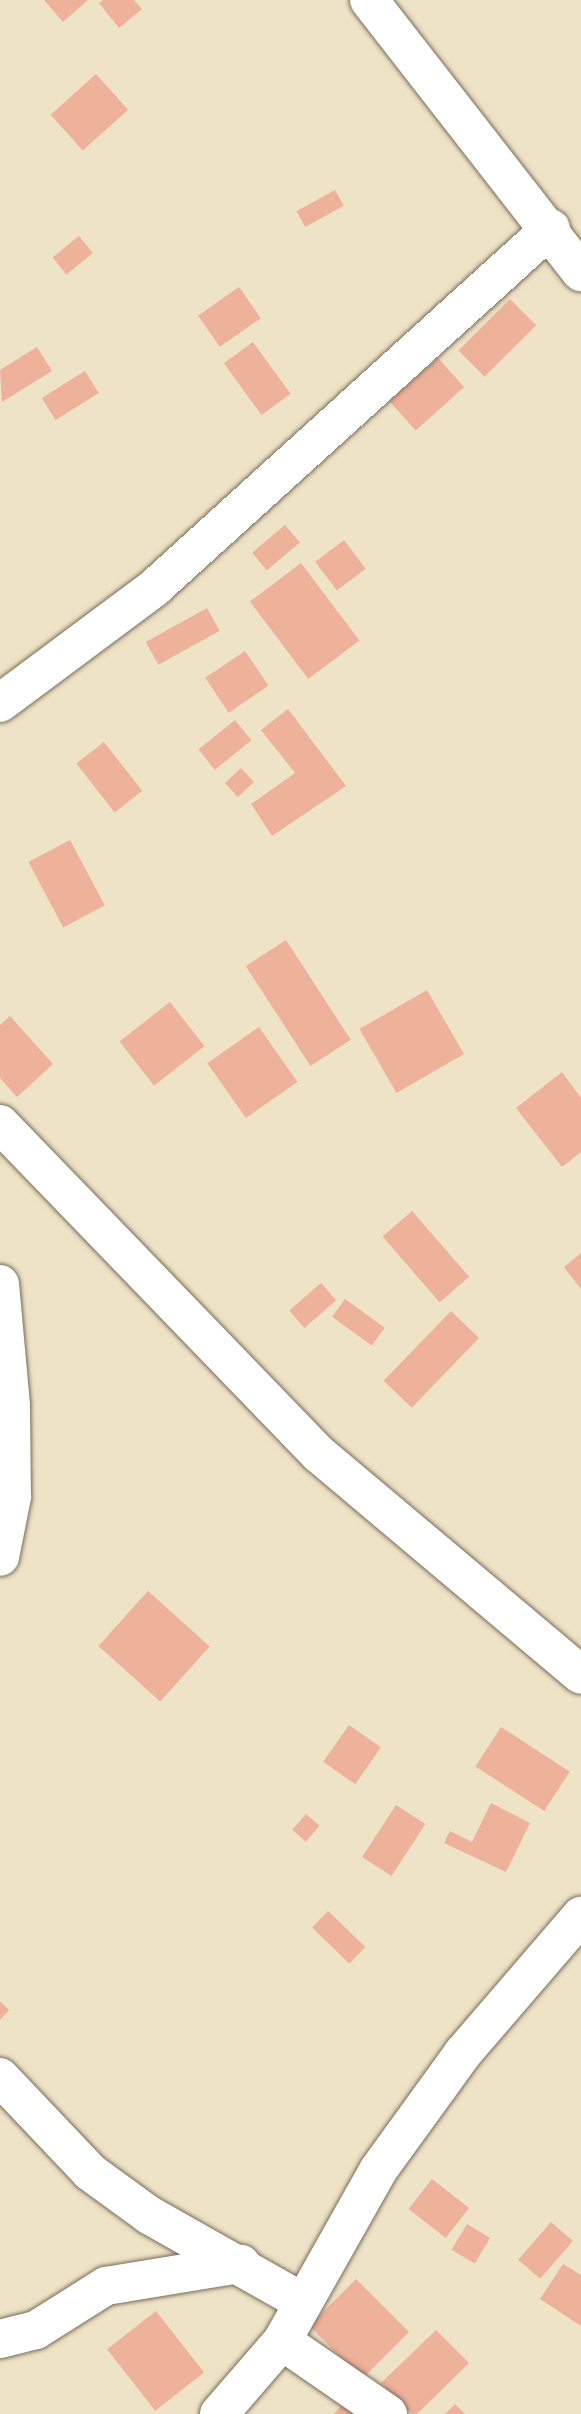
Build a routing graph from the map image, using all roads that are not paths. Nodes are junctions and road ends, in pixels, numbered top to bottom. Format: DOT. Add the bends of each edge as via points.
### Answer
graph roads {
  1 [pos="369,0"];
  2 [pos="551,228"];
  3 [pos="581,272"];
  4 [pos="0,703"];
  5 [pos="0,1124"];
  6 [pos="0,1284"];
  7 [pos="0,1557"];
  8 [pos="581,1675"];
  9 [pos="581,1916"];
  10 [pos="0,2077"];
  11 [pos="241,2264"];
  12 [pos="303,2302"];
  13 [pos="0,2339"];
  14 [pos="282,2341"];
  15 [pos="219,2414"];
  16 [pos="388,2414"];
  1 -- 2 [label="street"];
  2 -- 3 [label="street"];
  2 -- 4 [label="street" via="153,589"];
  5 -- 8 [label="street" via="320,1455"];
  6 -- 7 [label="street" via="11,1406 12,1497"];
  9 -- 12 [label="street" via="463,2053 379,2169"];
  10 -- 11 [label="street" via="90,2172 149,2215"];
  11 -- 12 [label="street"];
  11 -- 13 [label="street" via="106,2286 36,2330"];
  12 -- 14 [label="street"];
  14 -- 15 [label="street"];
  14 -- 16 [label="street"];
}
